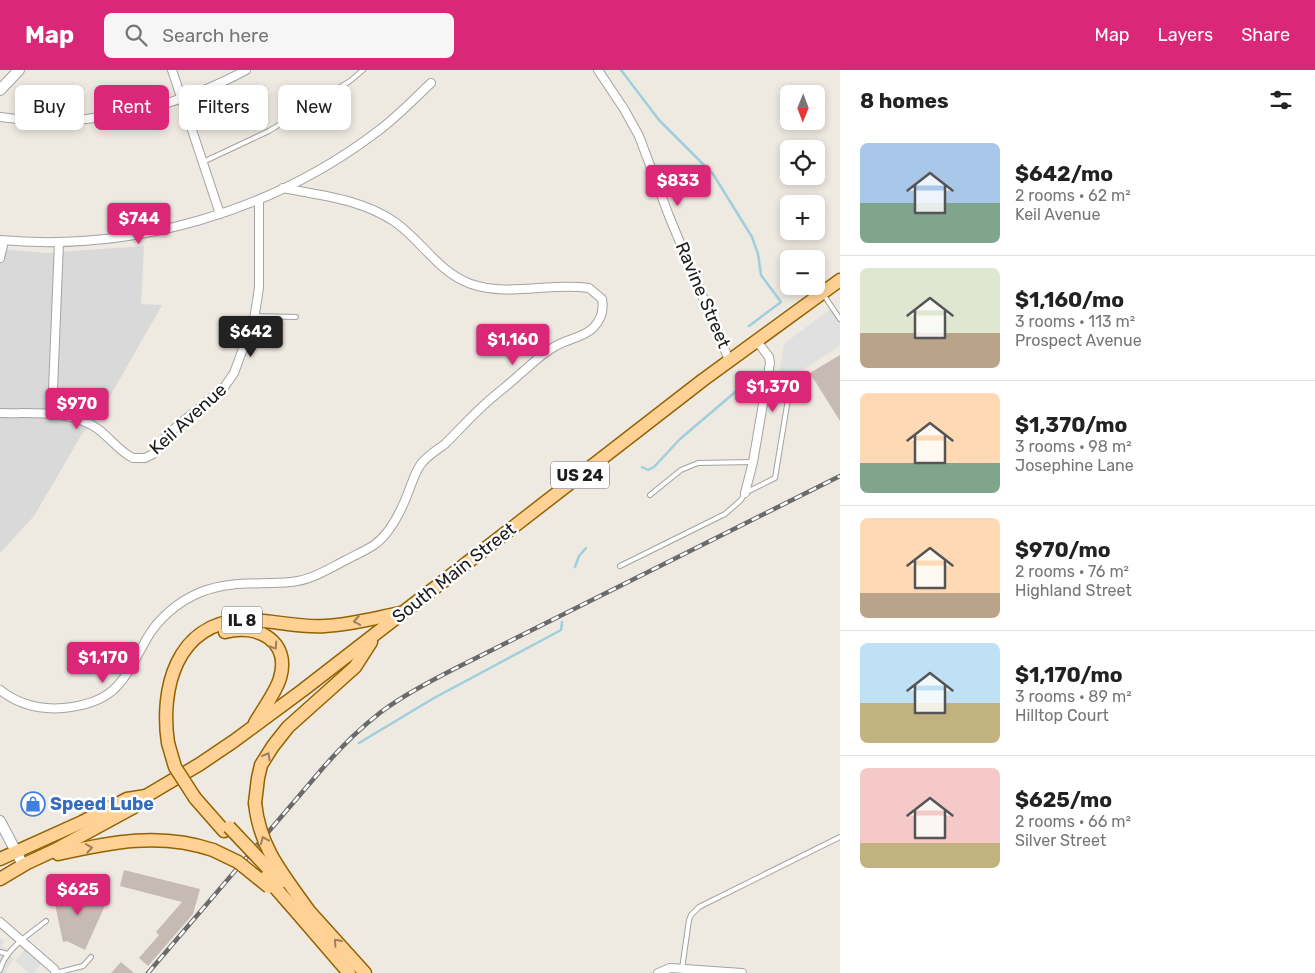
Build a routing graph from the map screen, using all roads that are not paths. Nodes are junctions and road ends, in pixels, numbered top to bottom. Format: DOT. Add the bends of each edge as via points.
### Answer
graph roads {
  1 [pos="19,70"];
  2 [pos="172,70"];
  3 [pos="246,70"];
  4 [pos="363,70"];
  5 [pos="598,70"];
  6 [pos="431,83"];
  7 [pos="216,85"];
  8 [pos="0,90"];
  9 [pos="179,90"];
  10 [pos="179,99"];
  11 [pos="0,117"];
  12 [pos="192,130"];
  13 [pos="203,162"];
  14 [pos="283,188"];
  15 [pos="259,200"];
  16 [pos="220,214"];
  17 [pos="2,240"];
  18 [pos="60,242"];
  19 [pos="0,258"];
  20 [pos="840,281"];
  21 [pos="825,290"];
  22 [pos="818,295"];
  23 [pos="824,295"];
  24 [pos="254,316"];
  25 [pos="296,316"];
  26 [pos="840,319"];
  27 [pos="756,340"];
  28 [pos="730,360"];
  29 [pos="768,376"];
  30 [pos="0,413"];
  31 [pos="52,414"];
  32 [pos="752,462"];
  33 [pos="745,493"];
  34 [pos="650,495"];
  35 [pos="620,566"];
  36 [pos="405,612"];
  37 [pos="377,633"];
  38 [pos="0,690"];
  39 [pos="253,728"];
  40 [pos="171,742"];
  41 [pos="146,796"];
  42 [pos="0,821"];
  43 [pos="840,838"];
  44 [pos="17,852"];
  45 [pos="41,857"];
  46 [pos="0,859"];
  47 [pos="23,865"];
  48 [pos="0,879"];
  49 [pos="304,914"];
  50 [pos="46,921"];
  51 [pos="0,922"];
  52 [pos="22,940"];
  53 [pos="0,952"];
  54 [pos="8,954"];
  55 [pos="91,957"];
  56 [pos="0,970"];
  57 [pos="681,971"];
  58 [pos="56,973"];
  59 [pos="350,973"];
  60 [pos="365,973"];
  61 [pos="658,973"];
  62 [pos="742,973"];
  1 -- 8 [label="street"];
  2 -- 9 [label="street"];
  3 -- 7 [label="street"];
  4 -- 13 [label="lane" via="268,131"];
  5 -- 28 [label="street, Ravine Street" via="636,130"];
  6 -- 14 [label="street" via="379,131 328,165"];
  10 -- 11 [label="street" via="140,110 72,119"];
  12 -- 13 [label="street"];
  13 -- 16 [label="street"];
  14 -- 15 [label="street"];
  14 -- 38 [label="street" via="369,207 395,222 444,268 471,284 498,289 589,288 602,299 602,314 589,331 542,355 422,462 402,507 374,545 310,578 292,582 222,585 191,596 171,610 146,638 127,674 112,691 100,698 70,707 40,708 18,702"];
  15 -- 16 [label="street"];
  15 -- 24 [label="street, Keil Avenue" via="259,287"];
  16 -- 18 [label="street" via="179,226 114,238"];
  17 -- 18 [label="street"];
  17 -- 19 [label="street"];
  18 -- 31 [label="street"];
  20 -- 21 [label="main road, US 24"];
  22 -- 27 [label="main road, US 24"];
  23 -- 26 [label="lane"];
  24 -- 25 [label="lane"];
  24 -- 31 [label="street, Keil Avenue" via="229,382 168,434 152,454 140,458 129,456 90,424"];
  27 -- 28 [label="main road, South Main Street / US 24"];
  27 -- 29 [label="street" via="769,357"];
  28 -- 36 [label="main road, South Main Street / US 24"];
  29 -- 32 [label="street"];
  29 -- 33 [label="lane" via="791,379 776,478"];
  30 -- 31 [label="street"];
  32 -- 33 [label="street"];
  32 -- 34 [label="lane" via="698,462 681,470"];
  33 -- 35 [label="lane" via="725,514"];
  36 -- 37 [label="main road, South Main Street / US 24"];
  36 -- 40 [label="main road, IL 8, one-way" via="325,626 237,621 204,632 189,644 171,676 165,706"];
  37 -- 39 [label="main road, South Main Street / US 24"];
  49 -- 37 [label="main road, one-way, bridge" via="265,845 257,821 255,803 261,766 288,727 355,668"];
  40 -- 39 [label="main road, IL 8, one-way" via="173,698 182,668 202,643 230,630 260,632 274,643 281,659 280,679"];
  39 -- 41 [label="main road, South Main Street / US 24"];
  40 -- 49 [label="main road, IL 8, bridge" via="198,796"];
  41 -- 44 [label="main road, South Main Street / US 24" via="127,799"];
  41 -- 45 [label="main road, South Main Street" via="134,807"];
  42 -- 44 [label="street"];
  43 -- 57 [label="lane" via="699,907 688,920"];
  44 -- 46 [label="main road, South Main Street / US 24"];
  44 -- 47 [label="street"];
  45 -- 47 [label="main road, South Main Street"];
  45 -- 49 [label="main road, IL 8, one-way, bridge" via="118,841 183,842 213,850 247,868"];
  47 -- 48 [label="main road, South Main Street"];
  49 -- 59 [label="main road, IL 8"];
  60 -- 49 [label="main road, IL 8, one-way"];
  50 -- 52 [label="lane"];
  51 -- 52 [label="street"];
  52 -- 54 [label="lane"];
  52 -- 58 [label="street"];
  53 -- 54 [label="lane"];
  54 -- 56 [label="lane"];
  55 -- 58 [label="lane" via="82,966"];
  57 -- 61 [label="street" via="670,968"];
  57 -- 62 [label="street"];
}
